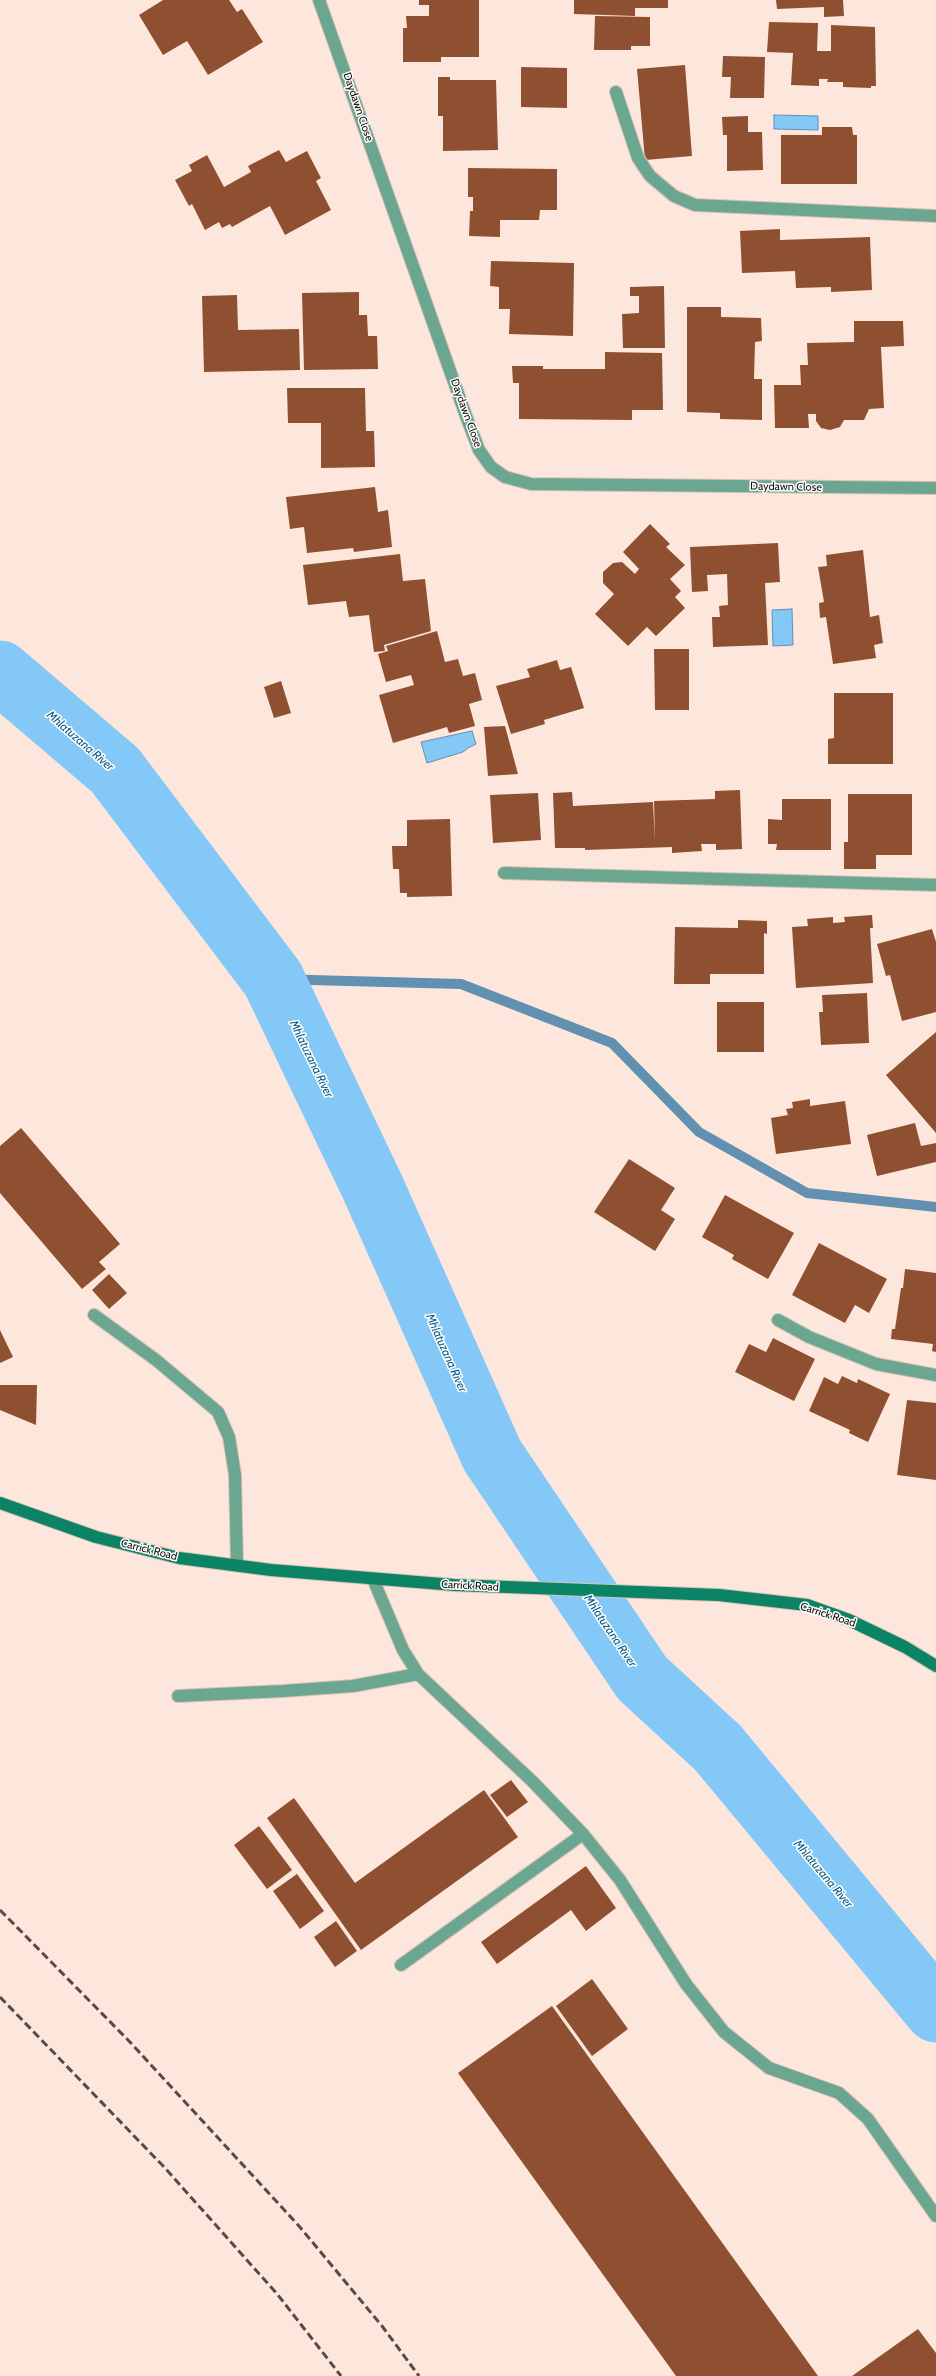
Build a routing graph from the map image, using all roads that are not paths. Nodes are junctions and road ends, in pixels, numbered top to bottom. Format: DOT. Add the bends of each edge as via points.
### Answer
graph roads {
  1 [pos="320,0"];
  2 [pos="616,92"];
  3 [pos="936,216"];
  4 [pos="936,488"];
  5 [pos="504,873"];
  6 [pos="936,885"];
  7 [pos="94,1315"];
  8 [pos="778,1320"];
  9 [pos="936,1375"];
  10 [pos="0,1503"];
  11 [pos="237,1565"];
  12 [pos="374,1579"];
  13 [pos="936,1666"];
  14 [pos="418,1674"];
  15 [pos="178,1696"];
  16 [pos="583,1834"];
  17 [pos="401,1965"];
  18 [pos="936,2216"];
  1 -- 4 [label="street, Daydawn Close" via="466,416 479,450 491,467 505,477 531,484"];
  2 -- 3 [label="street" via="638,158 650,176 674,196 695,206"];
  5 -- 6 [label="street"];
  7 -- 11 [label="street" via="156,1360 218,1412 229,1437 235,1475"];
  8 -- 9 [label="street" via="809,1337 876,1364"];
  10 -- 11 [label="street, Carrick Road" via="96,1537 179,1558"];
  11 -- 12 [label="street, Carrick Road"];
  12 -- 13 [label="street, Carrick Road" via="454,1585 719,1595 807,1605 849,1620 905,1647"];
  12 -- 14 [label="street" via="403,1650"];
  14 -- 15 [label="street" via="346,1686"];
  14 -- 16 [label="street" via="532,1781"];
  16 -- 17 [label="street"];
  16 -- 18 [label="street" via="620,1880 686,1984 724,2032 769,2068 839,2093 868,2119"];
}
